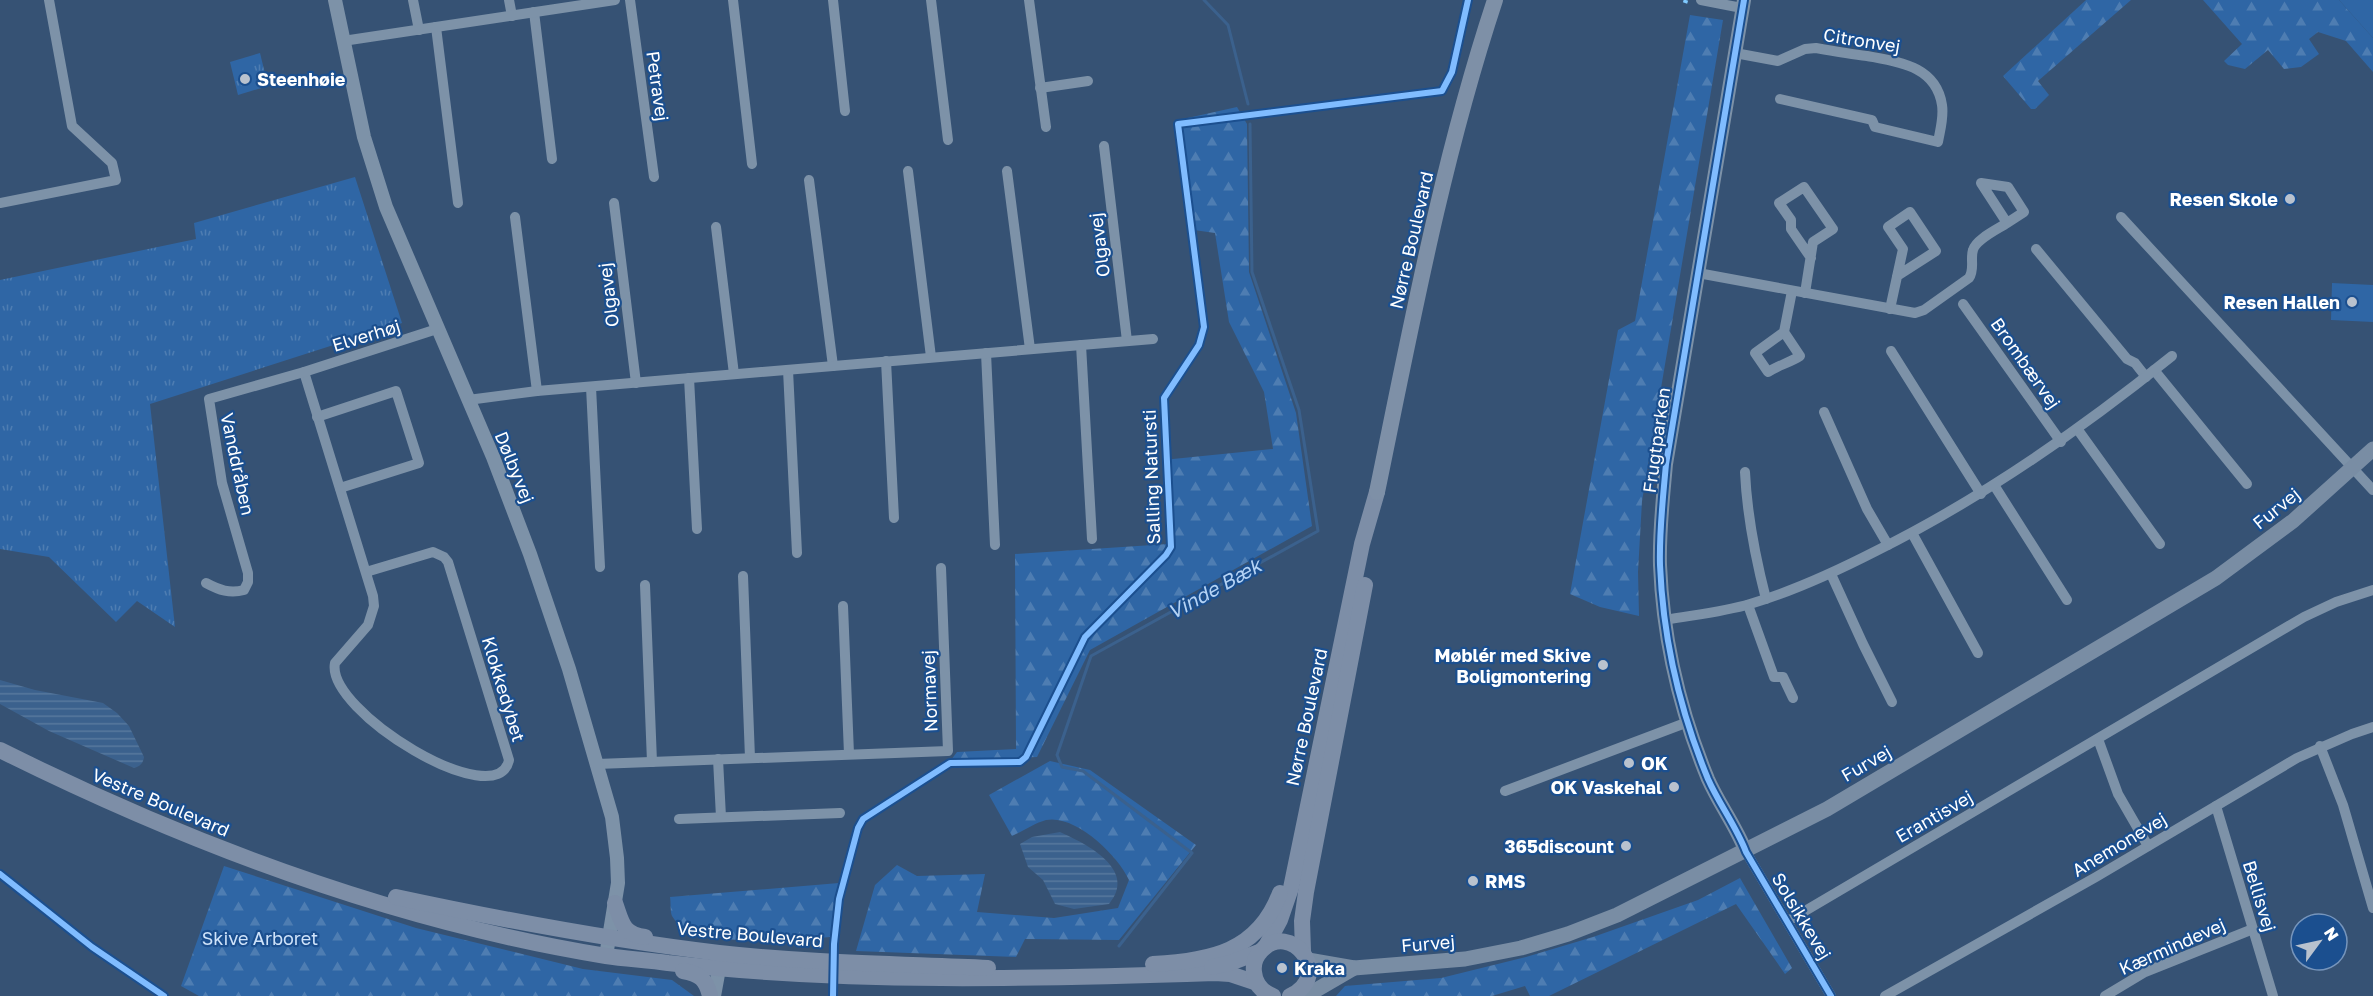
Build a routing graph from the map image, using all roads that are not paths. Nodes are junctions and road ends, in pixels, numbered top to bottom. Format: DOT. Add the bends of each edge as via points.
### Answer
graph roads {
  1 [pos="49,0"];
  2 [pos="335,0"];
  3 [pos="413,0"];
  4 [pos="509,0"];
  5 [pos="614,0"];
  6 [pos="630,0"];
  7 [pos="733,0"];
  8 [pos="833,0"];
  9 [pos="931,0"];
  10 [pos="1029,0"];
  11 [pos="1495,0"];
  12 [pos="1701,0"];
  13 [pos="1743,4"];
  14 [pos="534,12"];
  15 [pos="512,16"];
  16 [pos="436,27"];
  17 [pos="419,30"];
  18 [pos="343,41"];
  19 [pos="1734,53"];
  20 [pos="1088,81"];
  21 [pos="1040,88"];
  22 [pos="1780,99"];
  23 [pos="845,111"];
  24 [pos="1046,127"];
  25 [pos="948,140"];
  26 [pos="1104,146"];
  27 [pos="552,159"];
  28 [pos="752,164"];
  29 [pos="908,171"];
  30 [pos="1008,171"];
  31 [pos="654,177"];
  32 [pos="809,180"];
  33 [pos="0,203"];
  34 [pos="458,203"];
  35 [pos="614,203"];
  36 [pos="515,217"];
  37 [pos="2121,217"];
  38 [pos="2007,223"];
  39 [pos="716,227"];
  40 [pos="2037,249"];
  41 [pos="1811,258"];
  42 [pos="1698,273"];
  43 [pos="1897,276"];
  44 [pos="1792,291"];
  45 [pos="1805,293"];
  46 [pos="1963,304"];
  47 [pos="1890,309"];
  48 [pos="437,329"];
  49 [pos="1784,332"];
  50 [pos="1153,339"];
  51 [pos="1127,341"];
  52 [pos="1081,345"];
  53 [pos="1030,349"];
  54 [pos="1891,351"];
  55 [pos="987,353"];
  56 [pos="2172,356"];
  57 [pos="931,357"];
  58 [pos="886,361"];
  59 [pos="833,366"];
  60 [pos="788,370"];
  61 [pos="304,372"];
  62 [pos="734,374"];
  63 [pos="2150,374"];
  64 [pos="689,378"];
  65 [pos="636,383"];
  66 [pos="591,387"];
  67 [pos="537,391"];
  68 [pos="468,400"];
  69 [pos="1824,412"];
  70 [pos="317,417"];
  71 [pos="2078,430"];
  72 [pos="2061,442"];
  73 [pos="2373,449"];
  74 [pos="2353,468"];
  75 [pos="1745,472"];
  76 [pos="2247,484"];
  77 [pos="1994,486"];
  78 [pos="340,488"];
  79 [pos="2373,490"];
  80 [pos="1377,492"];
  81 [pos="1981,494"];
  82 [pos="894,518"];
  83 [pos="697,529"];
  84 [pos="1912,533"];
  85 [pos="1092,539"];
  86 [pos="2160,544"];
  87 [pos="995,545"];
  88 [pos="1888,545"];
  89 [pos="797,553"];
  90 [pos="600,567"];
  91 [pos="941,567"];
  92 [pos="366,572"];
  93 [pos="1831,574"];
  94 [pos="743,576"];
  95 [pos="206,583"];
  96 [pos="645,585"];
  97 [pos="2373,590"];
  98 [pos="1766,599"];
  99 [pos="2067,600"];
  100 [pos="1748,605"];
  101 [pos="843,606"];
  102 [pos="1665,620"];
  103 [pos="1978,653"];
  104 [pos="1793,698"];
  105 [pos="1892,702"];
  106 [pos="1688,722"];
  107 [pos="2373,727"];
  108 [pos="2098,739"];
  109 [pos="2320,747"];
  110 [pos="0,750"];
  111 [pos="849,754"];
  112 [pos="750,758"];
  113 [pos="718,759"];
  114 [pos="651,762"];
  115 [pos="597,764"];
  116 [pos="1314,776"];
  117 [pos="1505,791"];
  118 [pos="2216,806"];
  119 [pos="840,813"];
  120 [pos="721,817"];
  121 [pos="679,819"];
  122 [pos="2148,846"];
  123 [pos="1746,852"];
  124 [pos="311,880"];
  125 [pos="615,903"];
  126 [pos="2373,908"];
  127 [pos="1788,921"];
  128 [pos="2253,929"];
  129 [pos="610,939"];
  130 [pos="1263,949"];
  131 [pos="606,956"];
  132 [pos="754,956"];
  133 [pos="1305,956"];
  134 [pos="624,958"];
  135 [pos="720,961"];
  136 [pos="1119,967"];
  137 [pos="1350,968"];
  138 [pos="1263,991"];
  139 [pos="1298,993"];
  140 [pos="712,996"];
  141 [pos="1831,996"];
  142 [pos="1885,996"];
  143 [pos="2105,996"];
  144 [pos="2273,996"];
  1 -- 33 [label="street" via="72,126 112,163 116,180"];
  2 -- 18 [label="street, Dølbyvej"];
  3 -- 17 [label="street"];
  4 -- 15 [label="street"];
  5 -- 14 [label="street"];
  6 -- 31 [label="street, Petravej"];
  7 -- 28 [label="street"];
  8 -- 23 [label="street"];
  9 -- 25 [label="street"];
  10 -- 21 [label="street"];
  11 -- 80 [label="highway, Nørre Boulevard" via="1434,222"];
  12 -- 13 [label="street, Frugtparken"];
  13 -- 19 [label="street, Frugtparken"];
  14 -- 15 [label="street"];
  14 -- 27 [label="street"];
  15 -- 16 [label="street"];
  16 -- 17 [label="street"];
  16 -- 34 [label="street"];
  17 -- 18 [label="street"];
  18 -- 48 [label="street, Dølbyvej" via="364,137 386,207"];
  19 -- 22 [label="street, Citronvej" via="1778,61 1816,48 1904,63 1925,74 1935,86 1943,117 1938,142 1875,127 1872,120"];
  19 -- 42 [label="street, Frugtparken"];
  20 -- 21 [label="street"];
  21 -- 24 [label="street"];
  26 -- 51 [label="street, Olgavej"];
  29 -- 57 [label="street"];
  30 -- 53 [label="street"];
  32 -- 59 [label="street"];
  35 -- 65 [label="street, Olgavej"];
  36 -- 67 [label="street"];
  37 -- 74 [label="street"];
  38 -- 47 [label="street" via="1976,244 1969,278 1924,310 1908,313"];
  39 -- 62 [label="street"];
  40 -- 63 [label="street" via="2127,359"];
  41 -- 41 [label="street" via="1779,203 1804,187 1833,229 1813,242"];
  41 -- 45 [label="street"];
  42 -- 44 [label="street"];
  42 -- 102 [label="street, Frugtparken" via="1666,465 1660,555"];
  43 -- 43 [label="street" via="1936,251 1910,212 1888,227 1903,249"];
  43 -- 47 [label="street"];
  44 -- 45 [label="street"];
  44 -- 49 [label="street"];
  45 -- 47 [label="street"];
  46 -- 72 [label="street, Brombærvej"];
  48 -- 61 [label="street, Elverhøj"];
  48 -- 68 [label="street, Dølbyvej"];
  50 -- 51 [label="street"];
  51 -- 52 [label="street"];
  52 -- 53 [label="street"];
  52 -- 85 [label="street"];
  53 -- 55 [label="street"];
  54 -- 81 [label="street"];
  55 -- 57 [label="street"];
  55 -- 87 [label="street"];
  56 -- 63 [label="street"];
  57 -- 58 [label="street"];
  58 -- 59 [label="street"];
  58 -- 82 [label="street"];
  59 -- 60 [label="street"];
  60 -- 62 [label="street"];
  60 -- 89 [label="street"];
  61 -- 70 [label="street, Klokkedybet"];
  61 -- 95 [label="street, Vanddråben" via="208,399 222,483 249,582 244,590 234,593"];
  62 -- 64 [label="street"];
  63 -- 71 [label="street"];
  63 -- 76 [label="street"];
  64 -- 65 [label="street"];
  64 -- 83 [label="street"];
  65 -- 66 [label="street"];
  66 -- 67 [label="street"];
  66 -- 90 [label="street"];
  67 -- 68 [label="street"];
  68 -- 115 [label="street, Dølbyvej" via="530,554"];
  69 -- 88 [label="street" via="1867,509"];
  70 -- 78 [label="street, Klokkedybet"];
  70 -- 78 [label="street" via="396,391 419,463"];
  71 -- 72 [label="street"];
  71 -- 86 [label="street"];
  72 -- 77 [label="street"];
  73 -- 74 [label="main road, Furvej"];
  74 -- 79 [label="street"];
  74 -- 123 [label="main road, Furvej" via="2216,578 1837,803"];
  75 -- 98 [label="street" via="1748,519"];
  77 -- 81 [label="street"];
  77 -- 99 [label="street"];
  78 -- 92 [label="street, Klokkedybet"];
  80 -- 116 [label="main road, Nørre Boulevard"];
  80 -- 133 [label="main road, Nørre Boulevard" via="1353,656 1306,892 1302,921"];
  81 -- 84 [label="street"];
  84 -- 88 [label="street"];
  84 -- 103 [label="street"];
  88 -- 93 [label="street"];
  91 -- 111 [label="street, Normavej" via="948,751"];
  92 -- 92 [label="street, Klokkedybet" via="373,596 372,616 363,634 335,663 335,678 352,702 404,746 458,771 484,777 502,773 508,759 448,562 433,552"];
  93 -- 98 [label="street"];
  93 -- 105 [label="street"];
  94 -- 112 [label="street"];
  96 -- 114 [label="street"];
  97 -- 108 [label="street, Erantisvej" via="2304,617"];
  98 -- 100 [label="street"];
  100 -- 102 [label="street"];
  100 -- 104 [label="street" via="1774,677 1783,677"];
  101 -- 111 [label="street"];
  102 -- 106 [label="street, Frugtparken" via="1673,670"];
  106 -- 117 [label="street"];
  106 -- 123 [label="street, Frugtparken" via="1718,799"];
  107 -- 109 [label="street, Anemonevej"];
  108 -- 122 [label="street" via="2118,794"];
  108 -- 127 [label="street, Erantisvej"];
  109 -- 118 [label="street, Anemonevej"];
  109 -- 126 [label="street" via="2343,805"];
  110 -- 124 [label="main road, Vestre Boulevard" via="144,818"];
  111 -- 112 [label="street, Normavej"];
  112 -- 113 [label="street, Normavej"];
  113 -- 114 [label="street, Normavej"];
  113 -- 120 [label="street"];
  114 -- 115 [label="street, Normavej"];
  115 -- 125 [label="street, Dølbyvej" via="612,817 618,868"];
  116 -- 130 [label="main road, Nørre Boulevard" via="1287,905"];
  116 -- 136 [label="main road" via="1303,801 1279,897 1265,923 1225,952 1208,958"];
  118 -- 122 [label="street, Anemonevej"];
  118 -- 128 [label="street, Bellisvej"];
  119 -- 120 [label="street"];
  120 -- 121 [label="street"];
  122 -- 142 [label="street, Anemonevej"];
  123 -- 127 [label="street, Solsikkevej"];
  123 -- 137 [label="main road, Furvej" via="1617,915 1539,943 1466,959"];
  124 -- 129 [label="main road, Vestre Boulevard"];
  124 -- 131 [label="main road, Vestre Boulevard" via="360,898 492,933"];
  125 -- 129 [label="street, Dølbyvej"];
  125 -- 132 [label="main road" via="624,928 632,936 740,949"];
  127 -- 141 [label="street, Solsikkevej"];
  128 -- 143 [label="street, Kærmindevej" via="2145,972"];
  128 -- 144 [label="street, Bellisvej"];
  129 -- 131 [label="street, Dølbyvej"];
  129 -- 135 [label="main road, Vestre Boulevard"];
  130 -- 133 [label="main road, Vestre Boulevard" via="1281,941 1296,946"];
  130 -- 136 [label="main road, Vestre Boulevard" via="1203,969"];
  130 -- 138 [label="main road" via="1253,967"];
  131 -- 134 [label="main road, Vestre Boulevard"];
  132 -- 135 [label="main road, Vestre Boulevard"];
  132 -- 136 [label="main road, Vestre Boulevard" via="1021,969"];
  133 -- 137 [label="main road, Furvej"];
  133 -- 139 [label="main road, Nørre Boulevard" via="1308,978"];
  134 -- 135 [label="main road, Vestre Boulevard"];
  134 -- 140 [label="main road" via="698,974"];
  135 -- 138 [label="main road, Vestre Boulevard" via="816,976 905,979 1215,973 1230,974"];
  135 -- 140 [label="street"];
  137 -- 139 [label="main road, Furvej"];
}
